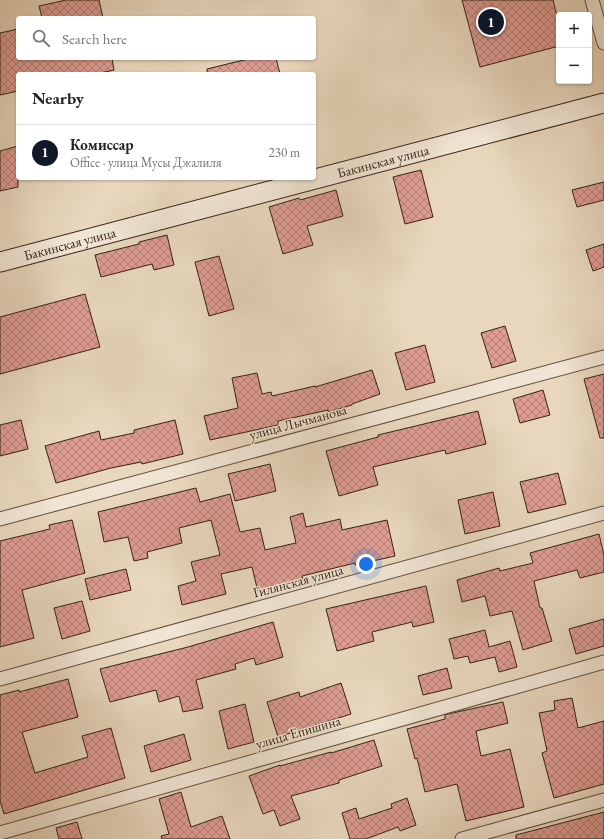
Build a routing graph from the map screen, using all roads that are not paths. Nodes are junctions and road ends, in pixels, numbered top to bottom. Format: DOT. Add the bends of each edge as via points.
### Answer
graph roads {
  1 [pos="592,0"];
  2 [pos="604,43"];
  3 [pos="604,103"];
  4 [pos="316,179"];
  5 [pos="311,180"];
  6 [pos="0,262"];
  7 [pos="604,356"];
  8 [pos="604,513"];
  9 [pos="0,519"];
  10 [pos="604,662"];
  11 [pos="0,679"];
  12 [pos="604,800"];
  13 [pos="0,833"];
  14 [pos="462,839"];
  1 -- 2 [label="street"];
  3 -- 4 [label="main road, Бакинская улица"];
  5 -- 6 [label="main road, Бакинская улица"];
  7 -- 9 [label="street, улица Лычманова"];
  8 -- 11 [label="street, Гилянская улица"];
  10 -- 13 [label="street, улица Епишина"];
  12 -- 14 [label="street"];
}
